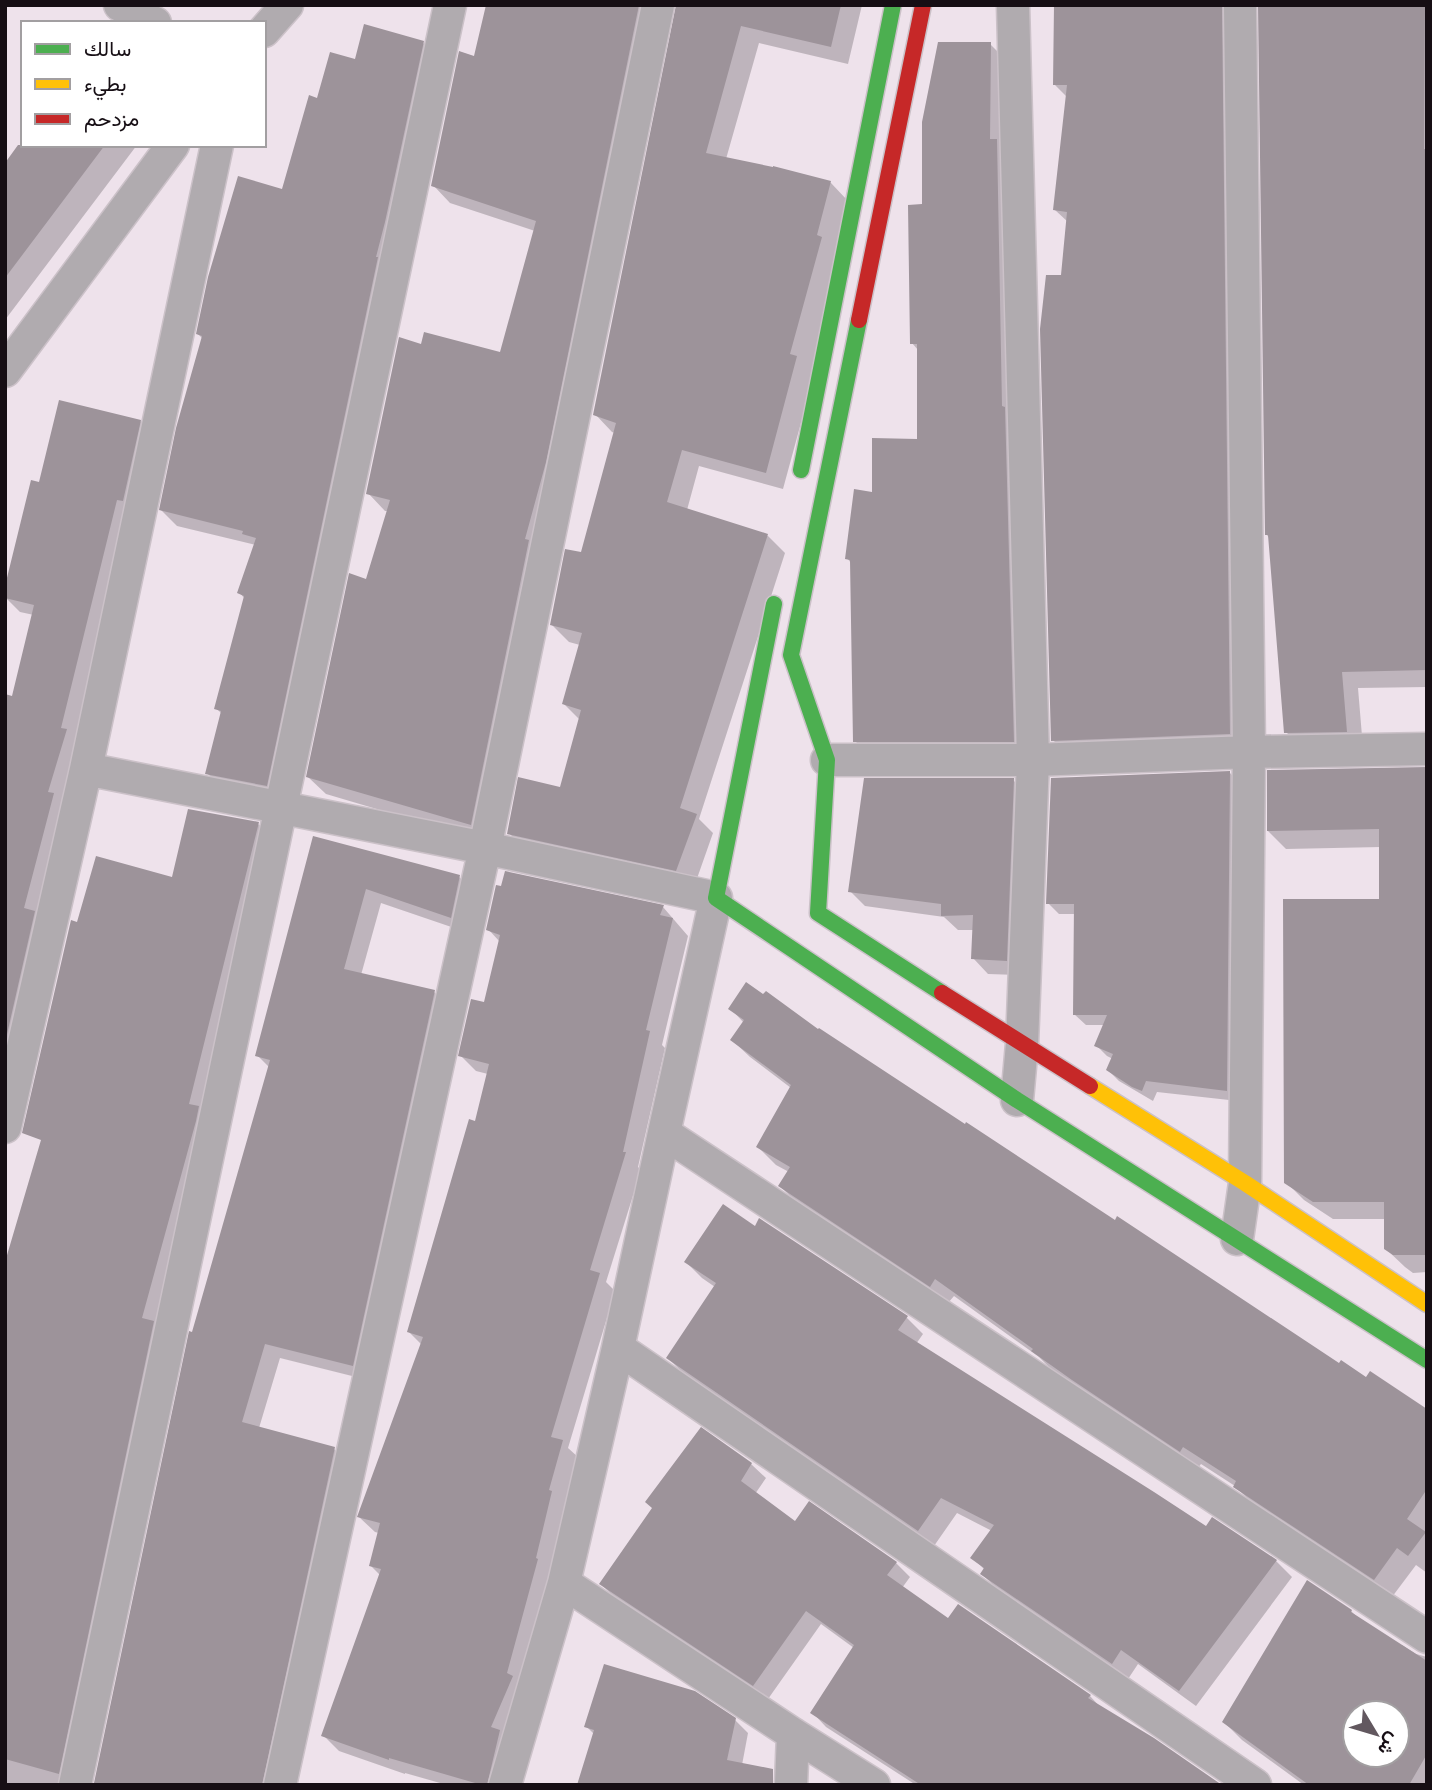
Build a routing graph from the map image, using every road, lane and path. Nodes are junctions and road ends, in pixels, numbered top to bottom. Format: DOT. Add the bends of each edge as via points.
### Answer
graph roads {
  1 [pos="120,5"];
  2 [pos="287,5"];
  3 [pos="450,5"];
  4 [pos="658,5"];
  5 [pos="893,5"];
  6 [pos="923,5"];
  7 [pos="1013,5"];
  8 [pos="1240,5"];
  9 [pos="151,21"];
  10 [pos="266,29"];
  11 [pos="172,147"];
  12 [pos="217,147"];
  13 [pos="5,371"];
  14 [pos="797,486"];
  15 [pos="779,582"];
  16 [pos="791,655"];
  17 [pos="785,682"];
  18 [pos="1427,750"];
  19 [pos="1250,751"];
  20 [pos="827,760"];
  21 [pos="1033,760"];
  22 [pos="86,769"];
  23 [pos="281,808"];
  24 [pos="485,848"];
  25 [pos="738,866"];
  26 [pos="716,898"];
  27 [pos="1022,1044"];
  28 [pos="1017,1100"];
  29 [pos="5,1127"];
  30 [pos="664,1133"];
  31 [pos="1245,1183"];
  32 [pos="1237,1239"];
  33 [pos="1427,1304"];
  34 [pos="618,1348"];
  35 [pos="1427,1360"];
  36 [pos="564,1583"];
  37 [pos="1427,1637"];
  38 [pos="793,1734"];
  39 [pos="75,1785"];
  40 [pos="280,1785"];
  41 [pos="505,1785"];
  42 [pos="791,1785"];
  43 [pos="874,1785"];
  44 [pos="1255,1785"];
  1 -- 9 [label="street"];
  2 -- 10 [label="street"];
  3 -- 23 [label="street"];
  4 -- 24 [label="street"];
  5 -- 14 [label="street"];
  6 -- 16 [label="street"];
  7 -- 21 [label="street"];
  8 -- 19 [label="street"];
  11 -- 13 [label="street"];
  12 -- 22 [label="street"];
  15 -- 26 [label="street"];
  16 -- 17 [label="street"];
  16 -- 20 [label="street"];
  18 -- 19 [label="street"];
  19 -- 21 [label="street"];
  19 -- 31 [label="street"];
  20 -- 21 [label="street"];
  20 -- 27 [label="street" via="818,913"];
  21 -- 27 [label="street"];
  22 -- 23 [label="street"];
  22 -- 29 [label="street"];
  23 -- 24 [label="street"];
  23 -- 39 [label="street"];
  24 -- 26 [label="street"];
  24 -- 40 [label="street"];
  25 -- 26 [label="street"];
  26 -- 28 [label="street"];
  26 -- 30 [label="street"];
  27 -- 28 [label="street"];
  27 -- 31 [label="street"];
  28 -- 32 [label="street"];
  30 -- 34 [label="street"];
  30 -- 37 [label="street"];
  31 -- 32 [label="street"];
  31 -- 33 [label="street"];
  32 -- 35 [label="street"];
  34 -- 36 [label="street"];
  34 -- 44 [label="street"];
  36 -- 38 [label="street"];
  36 -- 41 [label="street"];
  38 -- 42 [label="street"];
  38 -- 43 [label="street"];
}
